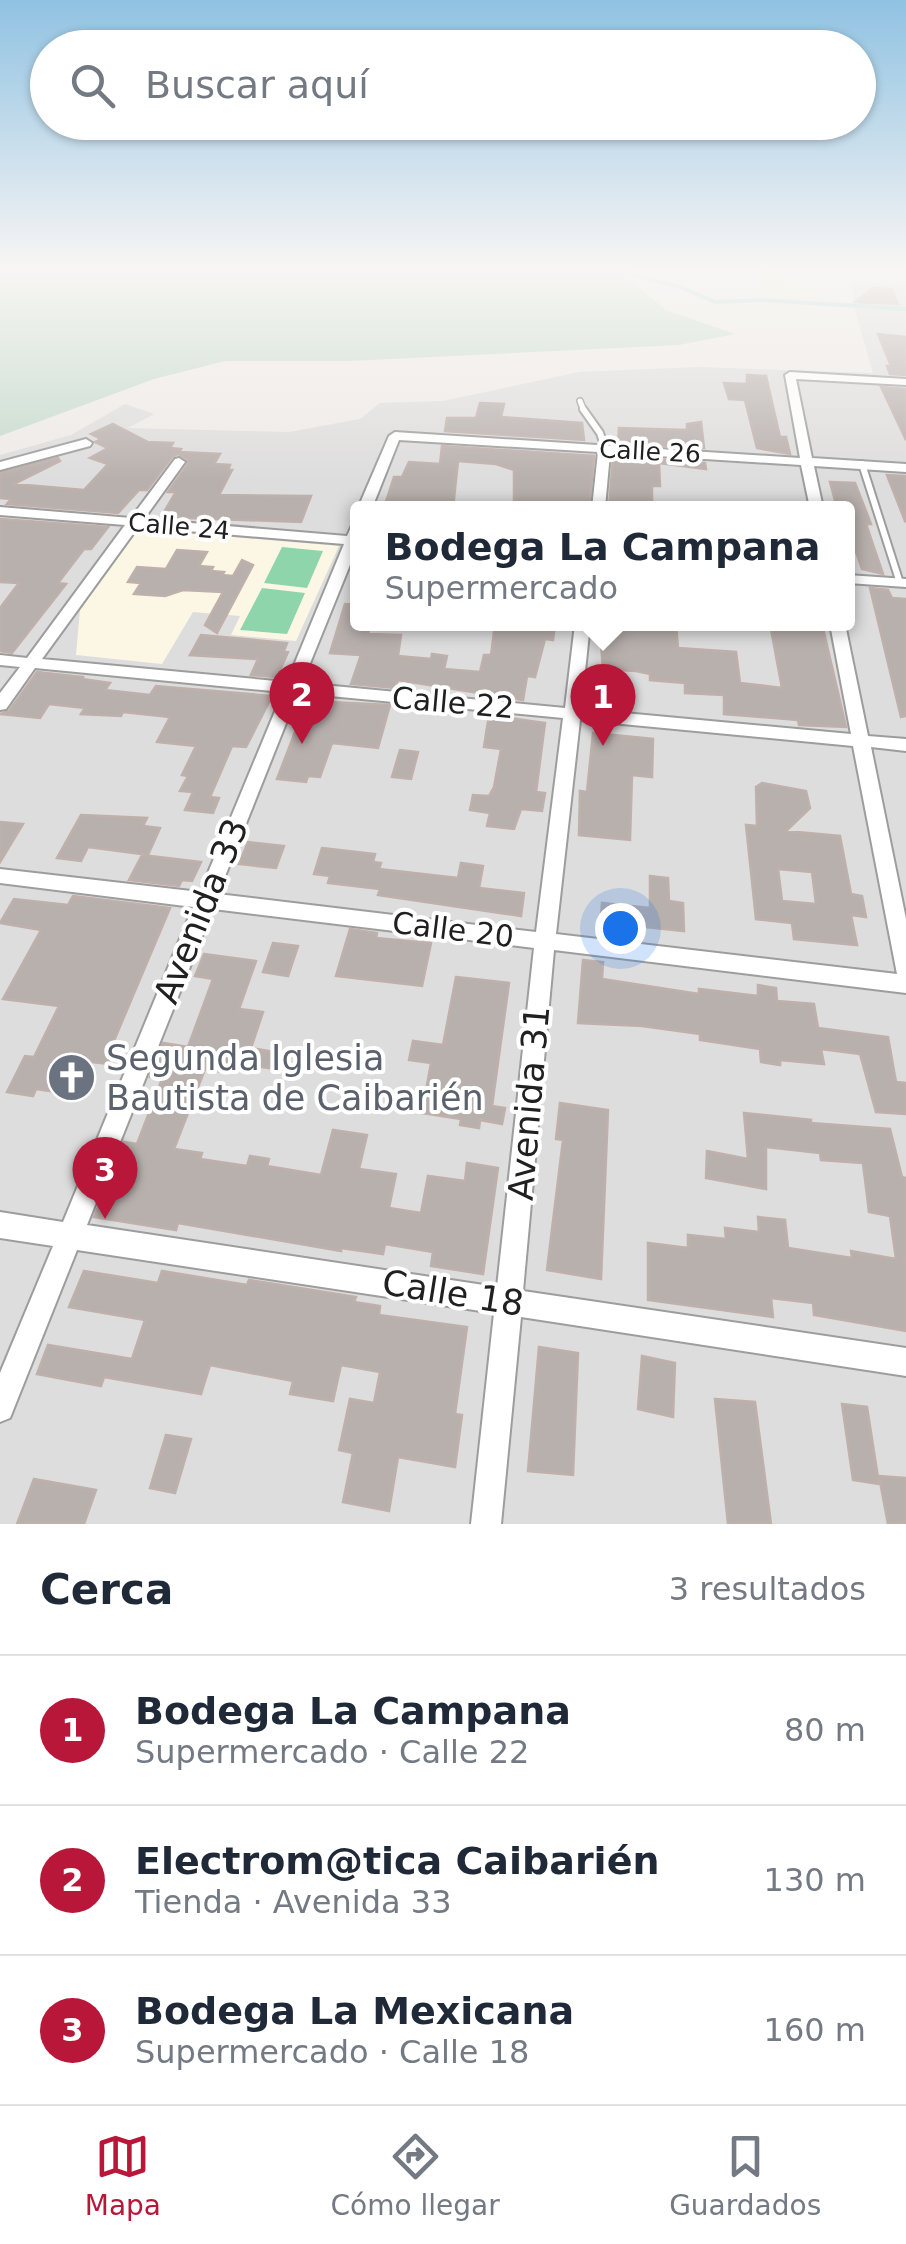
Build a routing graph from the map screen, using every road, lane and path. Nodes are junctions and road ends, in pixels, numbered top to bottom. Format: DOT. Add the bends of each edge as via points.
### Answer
graph roads {
  1 [pos="906,382"];
  2 [pos="580,401"];
  3 [pos="86,443"];
  4 [pos="605,448"];
  5 [pos="807,460"];
  6 [pos="179,462"];
  7 [pos="862,464"];
  8 [pos="0,466"];
  9 [pos="906,468"];
  10 [pos="368,501"];
  11 [pos="599,501"];
  12 [pos="815,501"];
  13 [pos="0,511"];
  14 [pos="132,522"];
  15 [pos="350,536"];
  16 [pos="350,550"];
  17 [pos="855,580"];
  18 [pos="903,583"];
  19 [pos="582,631"];
  20 [pos="839,631"];
  21 [pos="0,660"];
  22 [pos="30,663"];
  23 [pos="292,688"];
  24 [pos="0,705"];
  25 [pos="571,714"];
  26 [pos="861,741"];
  27 [pos="906,745"];
  28 [pos="0,876"];
  29 [pos="206,901"];
  30 [pos="545,941"];
  31 [pos="906,970"];
  32 [pos="906,984"];
  33 [pos="0,1224"];
  34 [pos="70,1235"];
  35 [pos="510,1302"];
  36 [pos="906,1362"];
  37 [pos="0,1408"];
  38 [pos="486,1524"];
  1 -- 5 [label="street" via="790,375"];
  2 -- 4 [label="lane" via="601,428"];
  3 -- 8 [label="street"];
  4 -- 5 [label="street, Calle 26"];
  4 -- 10 [label="street, Calle 26" via="395,436"];
  4 -- 11 [label="street"];
  5 -- 7 [label="street, Calle 26"];
  5 -- 12 [label="street"];
  6 -- 14 [label="street"];
  7 -- 9 [label="street, Calle 26"];
  7 -- 18 [label="lane"];
  13 -- 14 [label="street, Calle 24"];
  14 -- 15 [label="street, Calle 24"];
  14 -- 22 [label="street"];
  16 -- 23 [label="street, Avenida 33"];
  17 -- 18 [label="street"];
  19 -- 25 [label="street, Avenida 31"];
  20 -- 26 [label="street"];
  21 -- 22 [label="street, Calle 22"];
  22 -- 23 [label="street, Calle 22"];
  22 -- 24 [label="street"];
  23 -- 25 [label="street, Calle 22"];
  23 -- 29 [label="street, Avenida 33"];
  25 -- 26 [label="street, Calle 22"];
  25 -- 30 [label="street, Avenida 31"];
  26 -- 27 [label="street, Calle 22"];
  26 -- 31 [label="street"];
  28 -- 29 [label="street, Calle 20"];
  29 -- 30 [label="street, Calle 20"];
  29 -- 34 [label="street, Avenida 33"];
  30 -- 32 [label="street, Calle 20"];
  30 -- 35 [label="street, Avenida 31"];
  33 -- 34 [label="street, Calle 18"];
  34 -- 35 [label="street, Calle 18"];
  34 -- 37 [label="street, Avenida 33"];
  35 -- 36 [label="street, Calle 18"];
  35 -- 38 [label="street, Avenida 31"];
}
